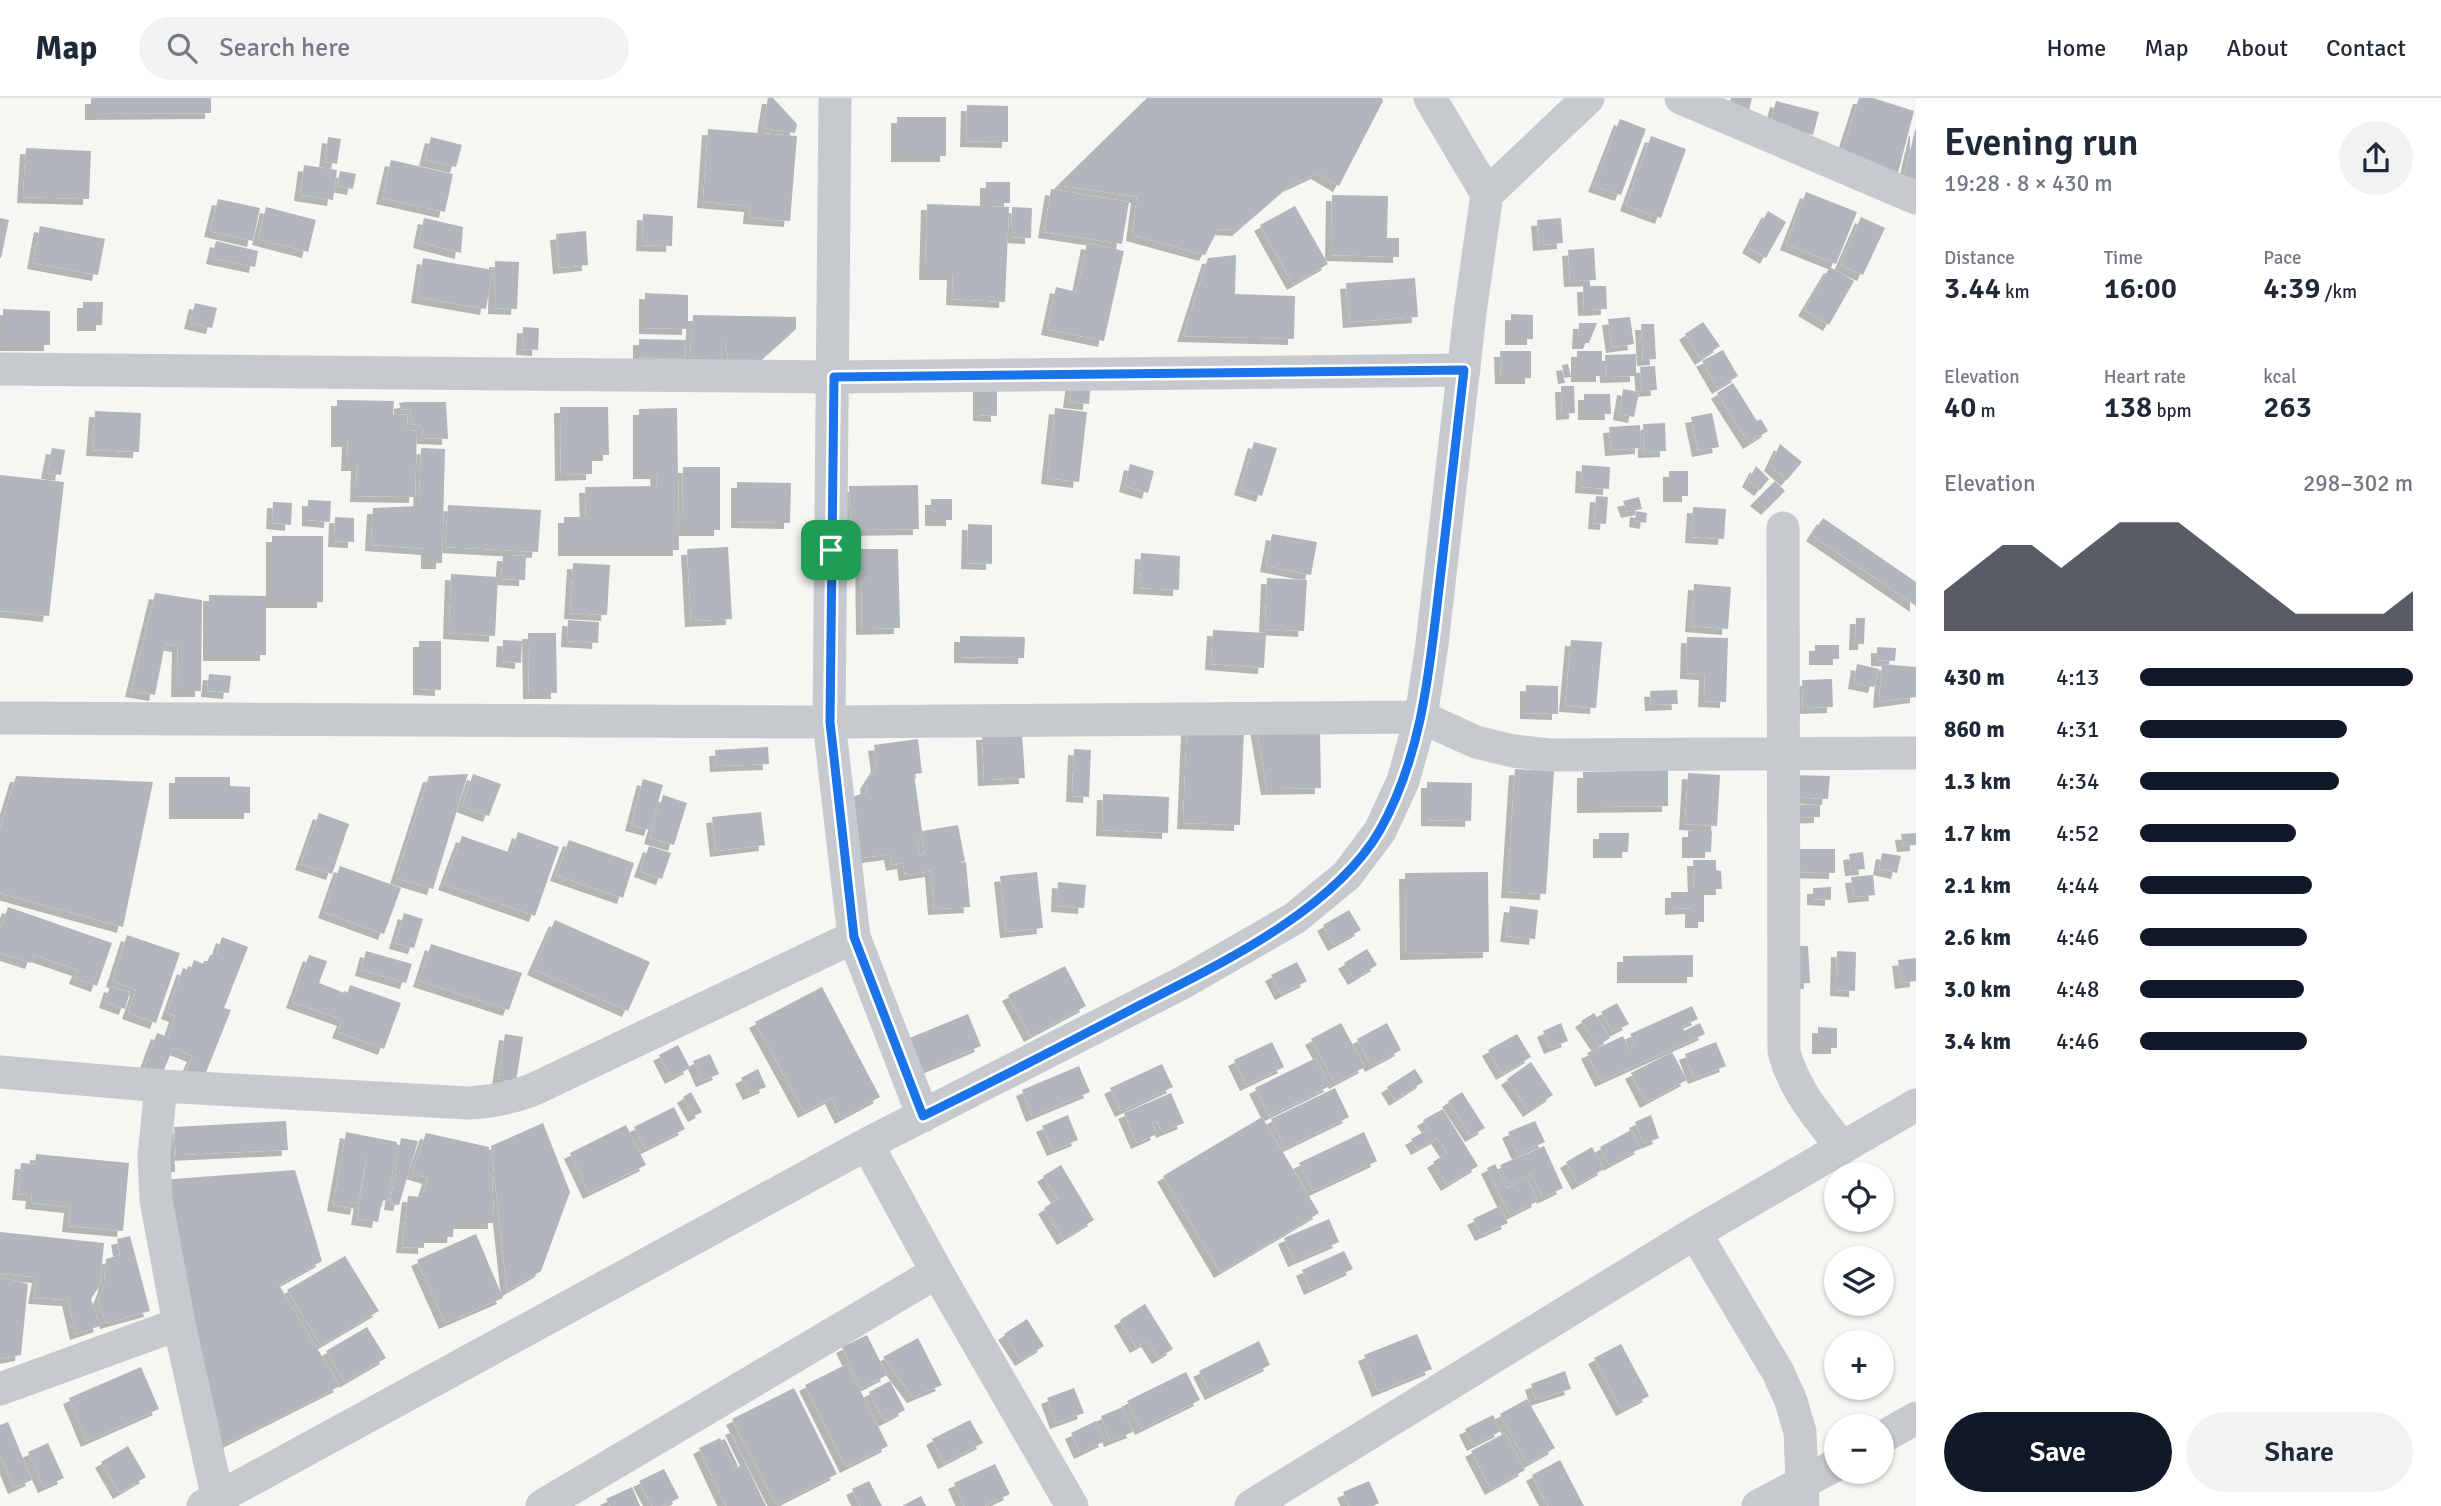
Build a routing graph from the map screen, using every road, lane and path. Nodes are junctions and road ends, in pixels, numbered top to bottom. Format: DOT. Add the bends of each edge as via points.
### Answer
graph roads {
  1 [pos="835,98"];
  2 [pos="1430,98"];
  3 [pos="1588,98"];
  4 [pos="1681,98"];
  5 [pos="1487,194"];
  6 [pos="1916,198"];
  7 [pos="0,369"];
  8 [pos="1464,370"];
  9 [pos="834,377"];
  10 [pos="1783,528"];
  11 [pos="1421,717"];
  12 [pos="0,718"];
  13 [pos="830,722"];
  14 [pos="1785,752"];
  15 [pos="1916,753"];
  16 [pos="854,937"];
  17 [pos="0,1072"];
  18 [pos="161,1086"];
  19 [pos="1916,1105"];
  20 [pos="923,1116"];
  21 [pos="867,1143"];
  22 [pos="1842,1148"];
  23 [pos="1695,1233"];
  24 [pos="937,1272"];
  25 [pos="179,1324"];
  26 [pos="0,1389"];
  27 [pos="1916,1418"];
  28 [pos="1894,1431"];
  29 [pos="1824,1476"];
  30 [pos="1803,1495"];
  31 [pos="210,1502"];
  32 [pos="542,1506"];
  33 [pos="1072,1506"];
  34 [pos="1251,1506"];
  35 [pos="1758,1506"];
  1 -- 9 [label="street"];
  2 -- 5 [label="street"];
  3 -- 5 [label="street"];
  4 -- 6 [label="street"];
  5 -- 8 [label="street"];
  7 -- 9 [label="street"];
  8 -- 9 [label="street"];
  8 -- 11 [label="street"];
  9 -- 13 [label="street"];
  10 -- 14 [label="street"];
  11 -- 13 [label="street"];
  11 -- 14 [label="street" via="1476,742 1549,755"];
  11 -- 20 [label="street" via="1403,781 1380,831 1347,875 1295,918 1184,982"];
  12 -- 13 [label="street"];
  13 -- 16 [label="street"];
  14 -- 15 [label="street"];
  14 -- 22 [label="street" via="1784,1052 1801,1094"];
  16 -- 18 [label="street" via="511,1098 468,1103"];
  16 -- 20 [label="street"];
  17 -- 18 [label="street"];
  18 -- 25 [label="street" via="154,1180"];
  19 -- 22 [label="street"];
  20 -- 21 [label="street"];
  21 -- 24 [label="street"];
  21 -- 31 [label="street"];
  22 -- 23 [label="street"];
  23 -- 30 [label="street" via="1791,1401 1800,1432"];
  23 -- 34 [label="street"];
  24 -- 32 [label="street"];
  24 -- 33 [label="street"];
  25 -- 26 [label="street"];
  25 -- 31 [label="street"];
  27 -- 28 [label="street"];
  29 -- 30 [label="street"];
  30 -- 35 [label="street"];
}
